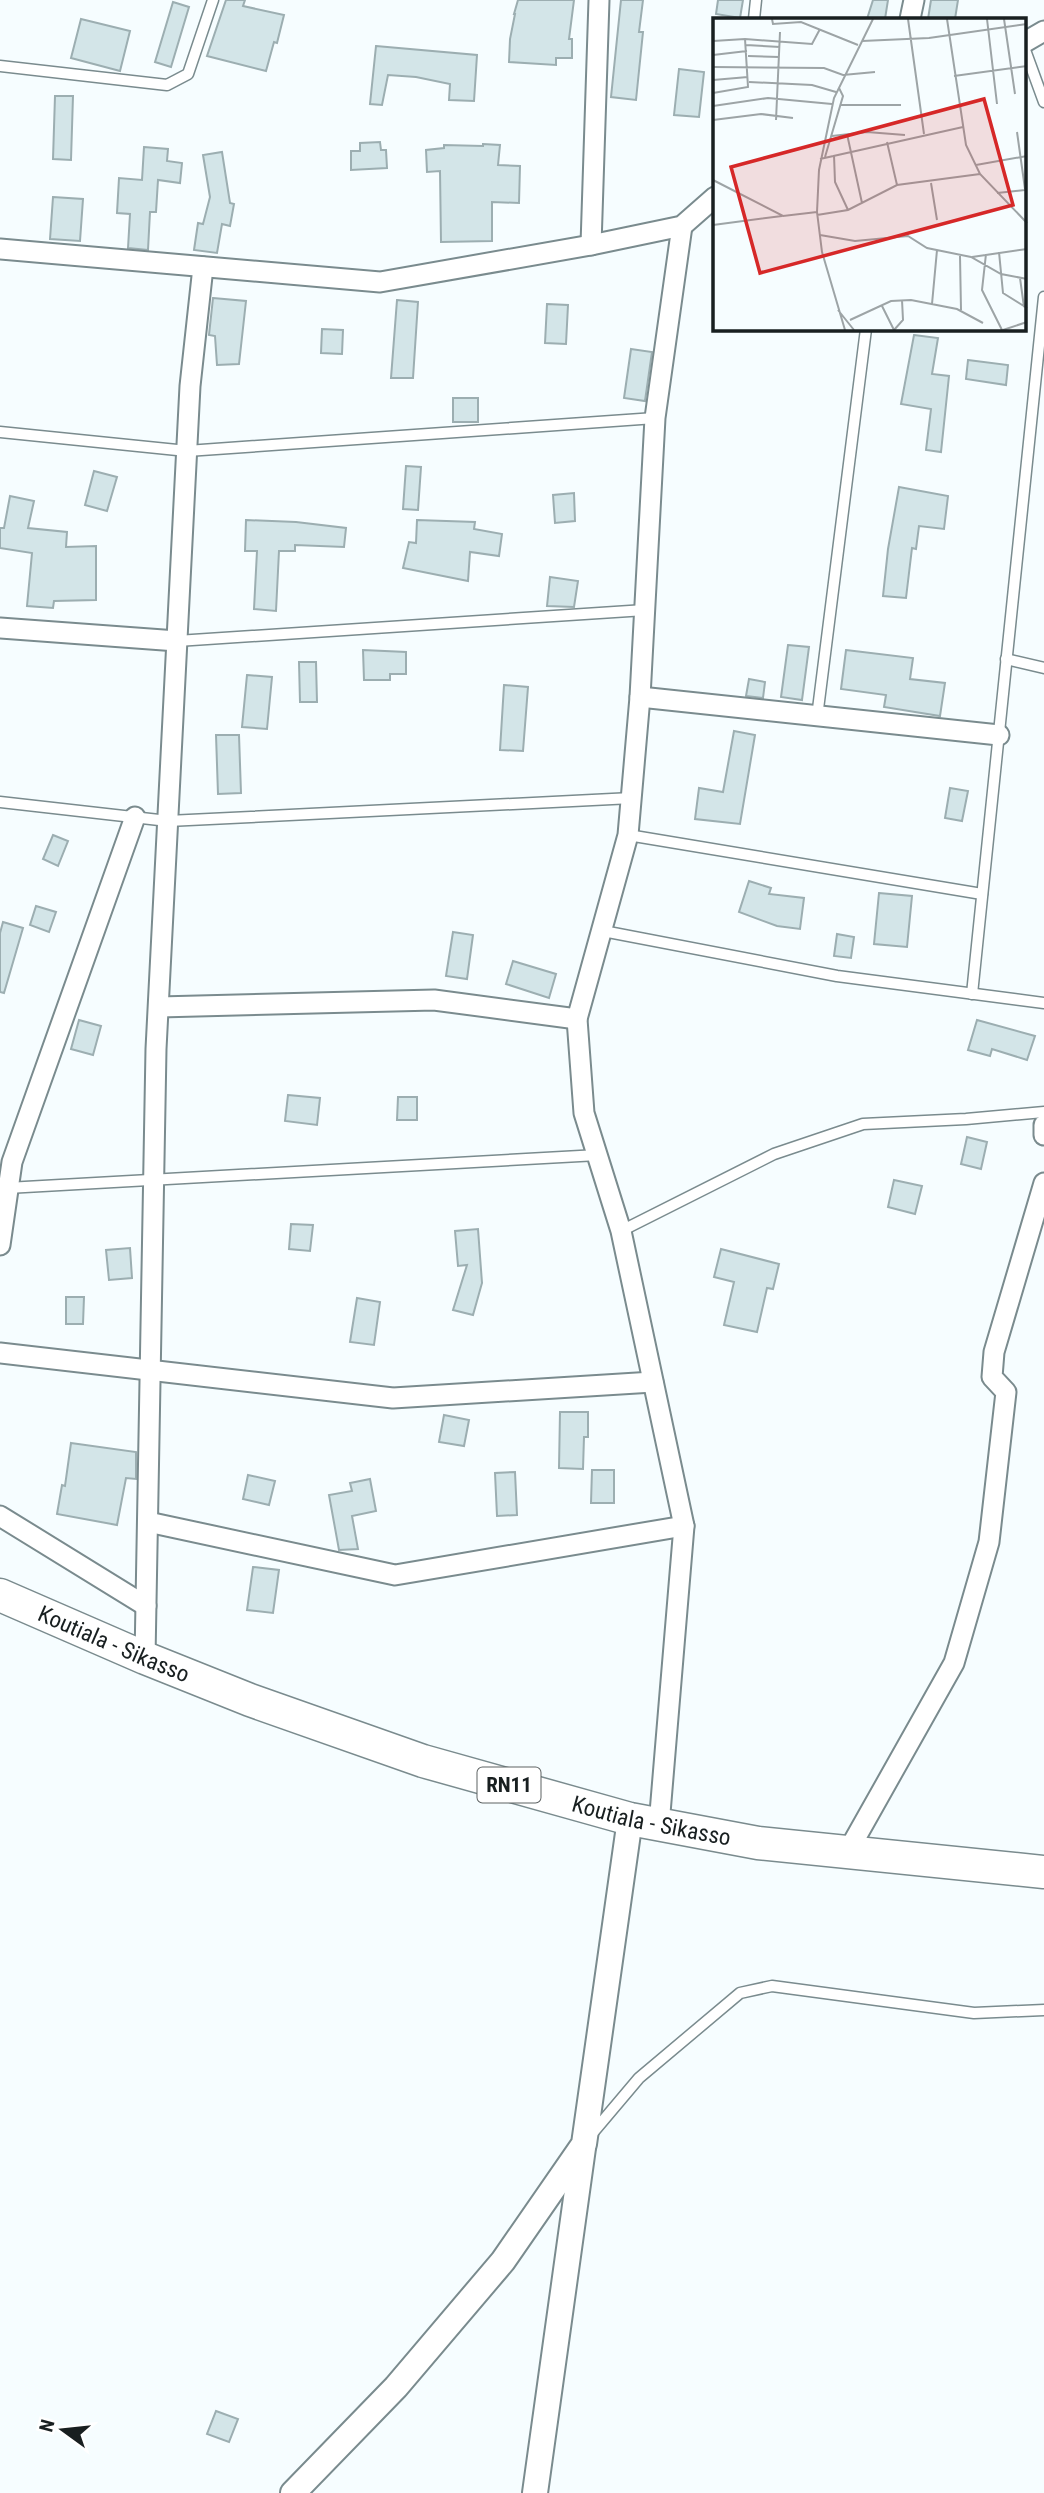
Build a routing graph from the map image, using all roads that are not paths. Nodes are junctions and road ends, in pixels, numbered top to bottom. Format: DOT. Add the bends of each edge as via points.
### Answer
graph roads {
  1 [pos="213,0"];
  2 [pos="599,0"];
  3 [pos="756,0"];
  4 [pos="914,0"];
  5 [pos="754,18"];
  6 [pos="911,18"];
  7 [pos="1044,31"];
  8 [pos="1026,41"];
  9 [pos="1026,53"];
  10 [pos="0,66"];
  11 [pos="1044,102"];
  12 [pos="713,199"];
  13 [pos="682,226"];
  14 [pos="591,246"];
  15 [pos="0,249"];
  16 [pos="204,267"];
  17 [pos="1044,297"];
  18 [pos="866,331"];
  19 [pos="655,418"];
  20 [pos="0,432"];
  21 [pos="187,451"];
  22 [pos="645,610"];
  23 [pos="0,628"];
  24 [pos="177,641"];
  25 [pos="1006,659"];
  26 [pos="1044,668"];
  27 [pos="640,697"];
  28 [pos="817,717"];
  29 [pos="999,735"];
  30 [pos="632,798"];
  31 [pos="0,802"];
  32 [pos="135,817"];
  33 [pos="168,821"];
  34 [pos="628,835"];
  35 [pos="982,894"];
  36 [pos="603,931"];
  37 [pos="972,993"];
  38 [pos="1044,1003"];
  39 [pos="159,1007"];
  40 [pos="577,1019"];
  41 [pos="1044,1112"];
  42 [pos="1044,1125"];
  43 [pos="1044,1135"];
  44 [pos="597,1155"];
  45 [pos="154,1178"];
  46 [pos="1044,1184"];
  47 [pos="4,1187"];
  48 [pos="621,1231"];
  49 [pos="0,1245"];
  50 [pos="0,1353"];
  51 [pos="150,1371"];
  52 [pos="653,1382"];
  53 [pos="0,1516"];
  54 [pos="148,1522"];
  55 [pos="684,1526"];
  56 [pos="0,1595"];
  57 [pos="146,1606"];
  58 [pos="145,1658"];
  59 [pos="644,1822"];
  60 [pos="848,1853"];
  61 [pos="1044,1872"];
  62 [pos="1044,2010"];
  63 [pos="583,2144"];
  64 [pos="293,2493"];
  65 [pos="535,2493"];
  1 -- 10 [label="lane" via="188,74 167,85"];
  2 -- 14 [label="street"];
  3 -- 5 [label="lane"];
  4 -- 6 [label="street"];
  7 -- 8 [label="street"];
  9 -- 11 [label="lane"];
  12 -- 13 [label="street"];
  13 -- 14 [label="street"];
  13 -- 19 [label="street"];
  14 -- 16 [label="street" via="380,282"];
  15 -- 16 [label="street"];
  16 -- 21 [label="street"];
  17 -- 25 [label="lane"];
  18 -- 28 [label="lane"];
  19 -- 21 [label="lane"];
  19 -- 22 [label="street"];
  20 -- 21 [label="lane"];
  21 -- 24 [label="street"];
  22 -- 24 [label="lane"];
  22 -- 27 [label="street"];
  23 -- 24 [label="street"];
  24 -- 33 [label="street"];
  25 -- 26 [label="lane"];
  25 -- 29 [label="lane"];
  27 -- 28 [label="street"];
  27 -- 30 [label="street"];
  28 -- 29 [label="street"];
  29 -- 35 [label="lane"];
  30 -- 33 [label="lane"];
  30 -- 34 [label="street"];
  31 -- 32 [label="lane"];
  32 -- 33 [label="lane"];
  32 -- 47 [label="street"];
  33 -- 39 [label="street"];
  34 -- 35 [label="lane"];
  34 -- 36 [label="street"];
  35 -- 37 [label="lane"];
  36 -- 37 [label="lane" via="837,976"];
  36 -- 40 [label="street"];
  37 -- 38 [label="lane"];
  39 -- 40 [label="street" via="434,1000"];
  39 -- 45 [label="street"];
  40 -- 44 [label="street" via="584,1113"];
  41 -- 48 [label="lane" via="863,1124 774,1154"];
  42 -- 43 [label="street"];
  44 -- 45 [label="lane"];
  44 -- 48 [label="street"];
  45 -- 47 [label="lane"];
  45 -- 51 [label="street"];
  46 -- 60 [label="street" via="994,1352 992,1377 1006,1392 989,1542 954,1662"];
  47 -- 49 [label="street"];
  48 -- 52 [label="street"];
  50 -- 51 [label="street"];
  51 -- 52 [label="street" via="393,1398"];
  51 -- 54 [label="street"];
  52 -- 55 [label="street"];
  53 -- 57 [label="street"];
  54 -- 55 [label="street" via="395,1575"];
  54 -- 57 [label="street"];
  55 -- 59 [label="street"];
  56 -- 58 [label="main road, Koutiala - Sikasso / RN11"];
  57 -- 58 [label="street"];
  58 -- 59 [label="main road, Koutiala - Sikasso / RN11" via="423,1762"];
  59 -- 60 [label="main road, Koutiala - Sikasso / RN11" via="758,1843"];
  59 -- 63 [label="street"];
  60 -- 61 [label="main road, Koutiala - Sikasso / RN11"];
  62 -- 63 [label="lane" via="974,2013 772,1986 740,1993 639,2078"];
  63 -- 64 [label="street" via="503,2260 396,2387"];
  63 -- 65 [label="street"];
}
